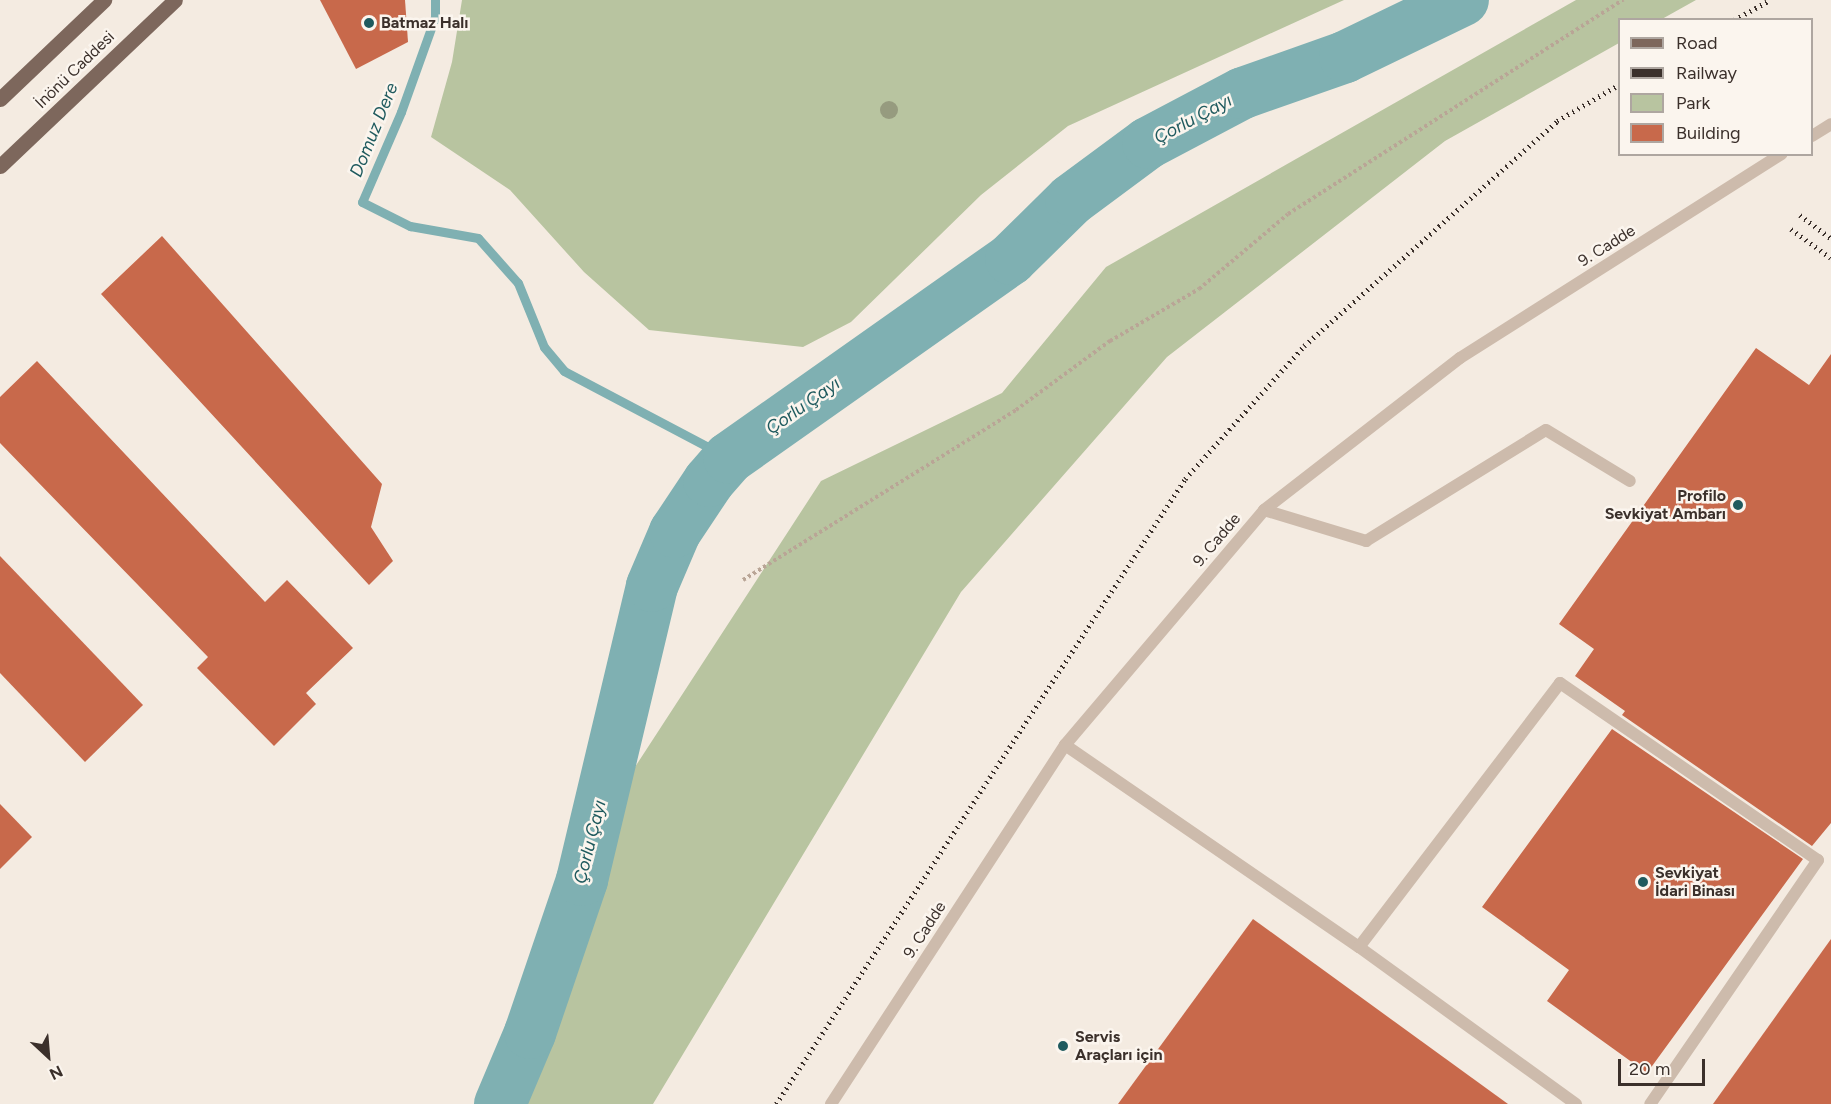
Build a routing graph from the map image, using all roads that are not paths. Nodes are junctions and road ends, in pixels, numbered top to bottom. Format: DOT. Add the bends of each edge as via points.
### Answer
graph roads {
  1 [pos="104,0"];
  2 [pos="175,0"];
  3 [pos="0,99"];
  4 [pos="1831,124"];
  5 [pos="1813,135"];
  6 [pos="1779,156"];
  7 [pos="0,166"];
  8 [pos="1630,481"];
  9 [pos="1264,510"];
  10 [pos="1065,745"];
  11 [pos="1359,947"];
  12 [pos="831,1104"];
  13 [pos="1576,1104"];
  14 [pos="1650,1104"];
  1 -- 3 [label="main road, İnönü Caddesi"];
  2 -- 7 [label="main road, İnönü Caddesi"];
  4 -- 5 [label="lane"];
  6 -- 9 [label="lane, 9. Cadde" via="1460,358"];
  8 -- 9 [label="lane" via="1546,430 1366,541"];
  9 -- 10 [label="lane, 9. Cadde"];
  10 -- 11 [label="lane"];
  10 -- 12 [label="lane, 9. Cadde"];
  11 -- 13 [label="lane"];
  11 -- 14 [label="lane" via="1560,684 1818,860"];
}
